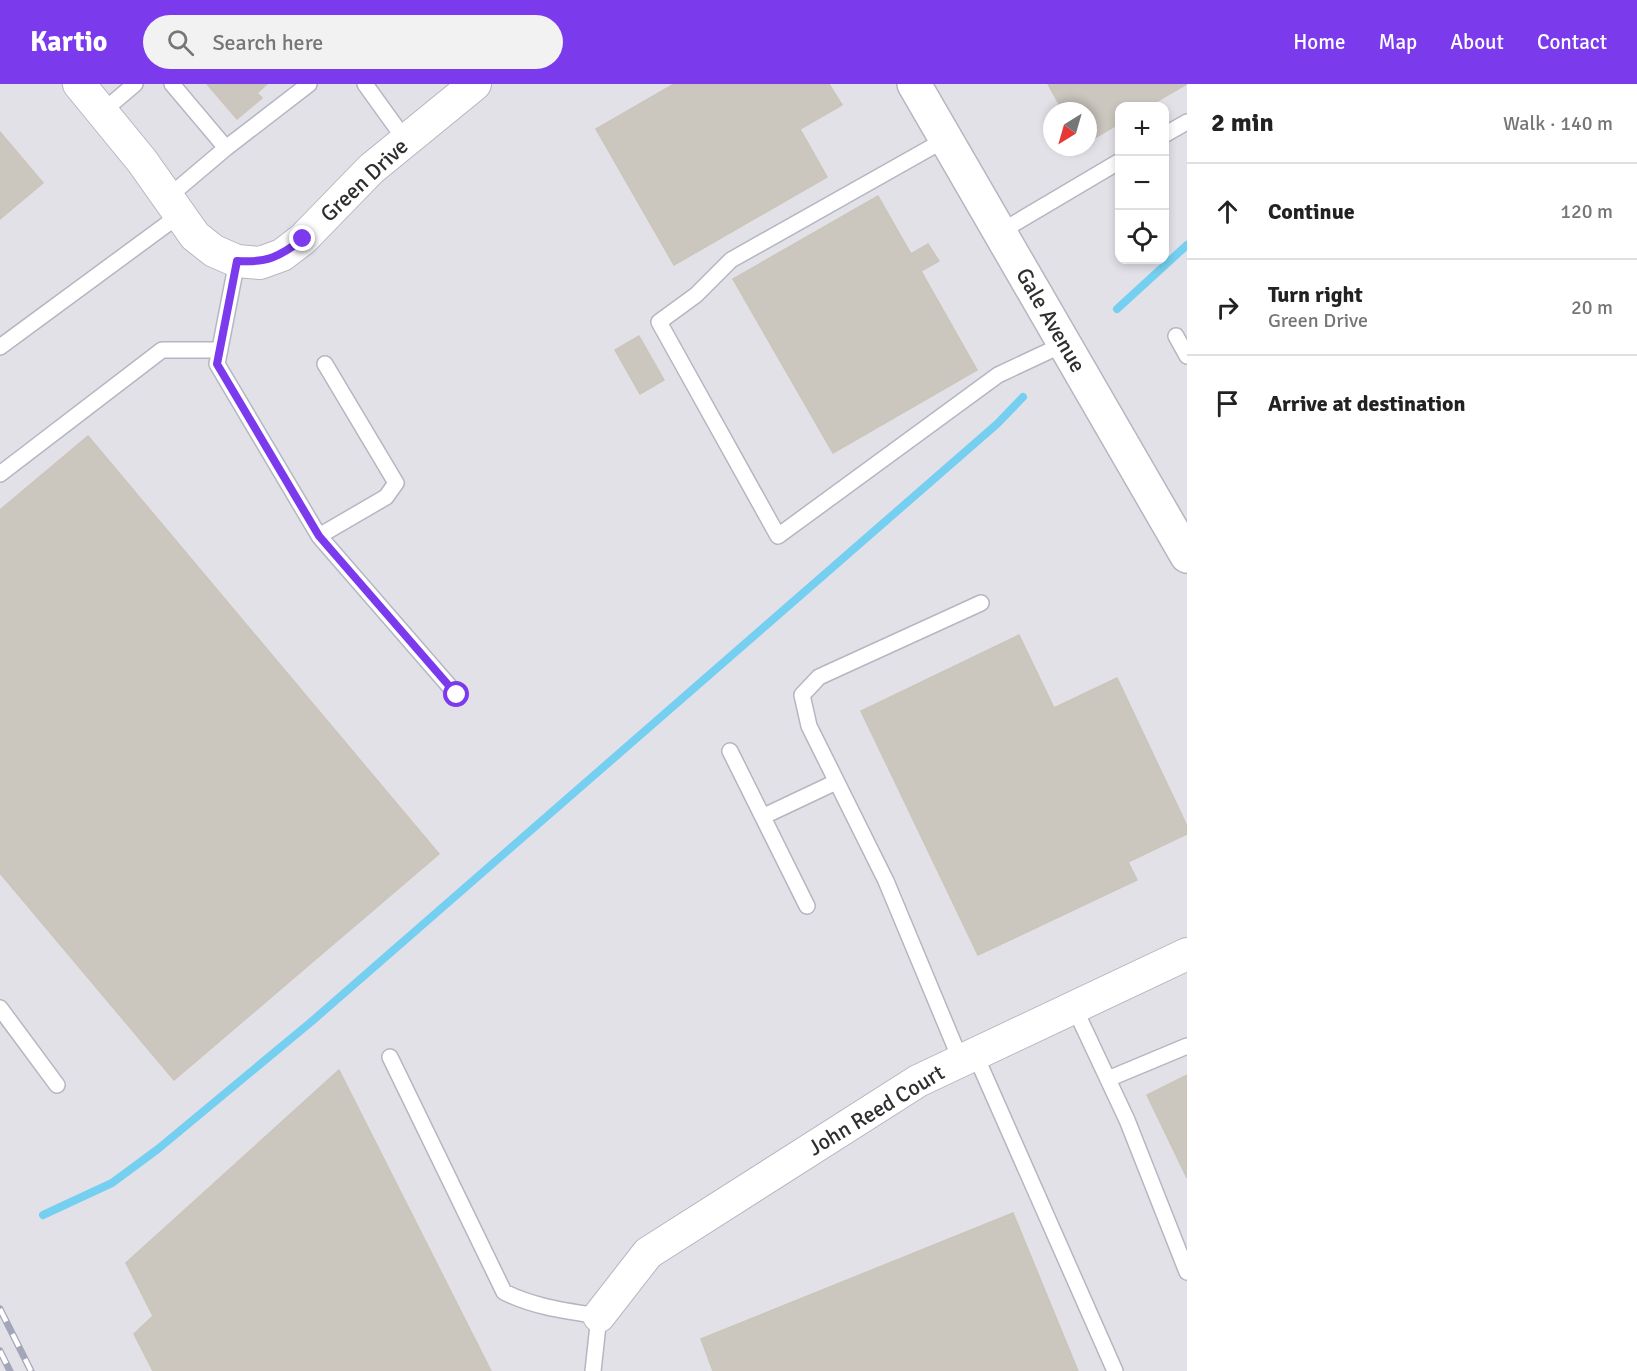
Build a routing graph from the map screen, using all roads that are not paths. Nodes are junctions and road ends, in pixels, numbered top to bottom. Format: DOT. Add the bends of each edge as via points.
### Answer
graph roads {
  1 [pos="79,84"];
  2 [pos="135,84"];
  3 [pos="172,84"];
  4 [pos="309,84"];
  5 [pos="365,84"];
  6 [pos="475,84"];
  7 [pos="914,84"];
  8 [pos="102,112"];
  9 [pos="1187,122"];
  10 [pos="1169,132"];
  11 [pos="946,139"];
  12 [pos="406,141"];
  13 [pos="226,148"];
  14 [pos="1115,163"];
  15 [pos="172,207"];
  16 [pos="1000,232"];
  17 [pos="237,261"];
  18 [pos="1176,336"];
  19 [pos="1064,344"];
  20 [pos="0,347"];
  21 [pos="220,350"];
  22 [pos="1187,356"];
  23 [pos="325,364"];
  24 [pos="0,474"];
  25 [pos="319,536"];
  26 [pos="1187,556"];
  27 [pos="981,603"];
  28 [pos="457,695"];
  29 [pos="730,751"];
  30 [pos="836,782"];
  31 [pos="764,816"];
  32 [pos="807,906"];
  33 [pos="1187,954"];
  34 [pos="1074,1007"];
  35 [pos="0,1008"];
  36 [pos="1187,1046"];
  37 [pos="390,1057"];
  38 [pos="968,1057"];
  39 [pos="1108,1079"];
  40 [pos="57,1085"];
  41 [pos="1187,1272"];
  42 [pos="599,1316"];
  43 [pos="593,1371"];
  44 [pos="1115,1371"];
  1 -- 8 [label="street, Green Drive"];
  2 -- 8 [label="lane"];
  3 -- 13 [label="lane"];
  4 -- 13 [label="lane"];
  5 -- 12 [label="lane"];
  6 -- 12 [label="street, Green Drive"];
  7 -- 11 [label="main road, Gale Avenue"];
  8 -- 15 [label="street, Green Drive" via="142,161"];
  9 -- 10 [label="lane"];
  11 -- 16 [label="main road, Gale Avenue"];
  11 -- 19 [label="lane" via="730,260 696,295 658,322 778,536 998,375"];
  12 -- 17 [label="street, Green Drive" via="282,255 260,263"];
  13 -- 15 [label="lane"];
  14 -- 16 [label="lane"];
  15 -- 17 [label="street, Green Drive" via="195,236"];
  15 -- 20 [label="lane"];
  16 -- 19 [label="main road, Gale Avenue"];
  17 -- 21 [label="lane"];
  18 -- 22 [label="lane"];
  19 -- 26 [label="main road, Gale Avenue"];
  21 -- 24 [label="lane" via="162,350"];
  21 -- 25 [label="lane" via="217,364"];
  23 -- 25 [label="lane" via="396,483 386,497"];
  25 -- 28 [label="lane"];
  27 -- 30 [label="lane" via="819,677 802,695 808,726"];
  29 -- 31 [label="lane"];
  30 -- 31 [label="lane"];
  30 -- 38 [label="lane"];
  31 -- 32 [label="lane"];
  33 -- 34 [label="street, John Reed Court"];
  34 -- 38 [label="street, John Reed Court"];
  34 -- 39 [label="lane"];
  35 -- 40 [label="lane"];
  36 -- 39 [label="lane"];
  37 -- 42 [label="lane" via="504,1292 539,1306"];
  38 -- 42 [label="street, John Reed Court" via="918,1081 648,1253"];
  38 -- 44 [label="lane"];
  39 -- 41 [label="lane"];
  42 -- 43 [label="lane"];
}
